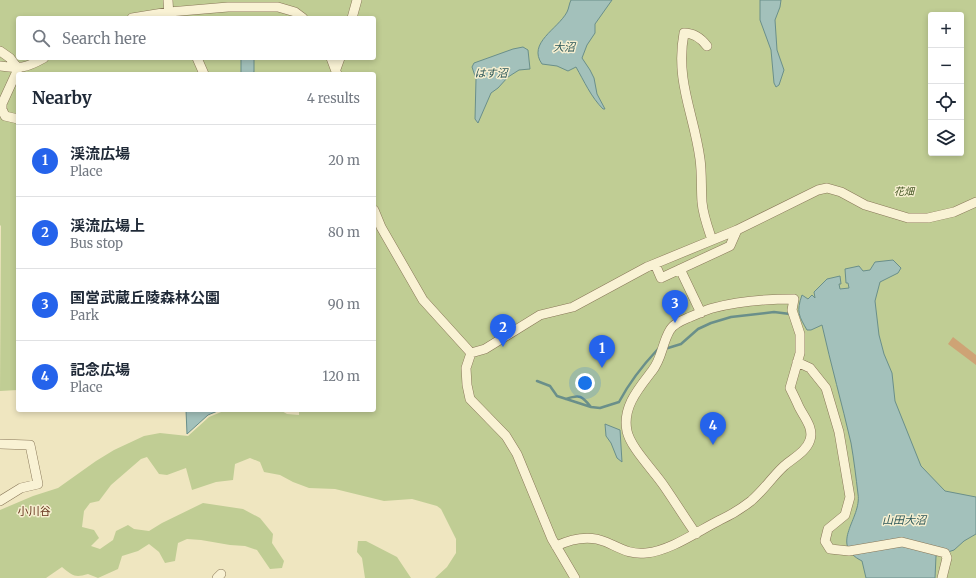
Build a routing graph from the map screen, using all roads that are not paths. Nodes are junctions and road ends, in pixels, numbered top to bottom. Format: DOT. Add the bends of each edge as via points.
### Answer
graph roads {
  1 [pos="168,0"];
  2 [pos="357,0"];
  3 [pos="169,15"];
  4 [pos="157,16"];
  5 [pos="300,16"];
  6 [pos="353,16"];
  7 [pos="707,46"];
  8 [pos="0,51"];
  9 [pos="41,60"];
  10 [pos="198,60"];
  11 [pos="332,60"];
  12 [pos="339,60"];
  13 [pos="0,66"];
  14 [pos="18,69"];
  15 [pos="17,72"];
  16 [pos="203,72"];
  17 [pos="336,72"];
  18 [pos="16,73"];
  19 [pos="16,119"];
  20 [pos="976,202"];
  21 [pos="376,215"];
  22 [pos="737,230"];
  23 [pos="712,240"];
  24 [pos="655,264"];
  25 [pos="680,269"];
  26 [pos="701,313"];
  27 [pos="470,353"];
  28 [pos="797,362"];
  29 [pos="0,444"];
  30 [pos="0,500"];
  31 [pos="696,534"];
  32 [pos="554,542"];
  33 [pos="575,578"];
  34 [pos="942,578"];
  1 -- 3 [label="street"];
  2 -- 6 [label="street"];
  3 -- 4 [label="street"];
  3 -- 5 [label="street" via="228,7 278,7"];
  7 -- 23 [label="street" via="702,39 691,33 684,33 681,63 684,89 700,160 702,204"];
  8 -- 14 [label="street" via="10,58"];
  9 -- 14 [label="street"];
  10 -- 16 [label="street"];
  11 -- 17 [label="street"];
  12 -- 17 [label="street"];
  13 -- 14 [label="street"];
  14 -- 15 [label="street"];
  18 -- 19 [label="street" via="2,104 5,116"];
  20 -- 22 [label="street" via="954,212 928,218 908,218 865,205 841,192 827,188"];
  21 -- 27 [label="street" via="423,300"];
  22 -- 23 [label="street"];
  22 -- 25 [label="street" via="730,246"];
  23 -- 24 [label="street"];
  24 -- 25 [label="street" via="661,278"];
  24 -- 27 [label="street" via="573,306 540,315 485,349"];
  25 -- 26 [label="street"];
  26 -- 28 [label="street" via="746,302 794,299 793,314 800,334 800,353"];
  26 -- 31 [label="street" via="678,322 670,329 658,364 635,393 627,416 627,431 632,442"];
  27 -- 32 [label="street" via="466,368 470,398 506,436 517,454"];
  28 -- 31 [label="street" via="790,388 807,418 810,440 801,453 784,466 750,502"];
  28 -- 34 [label="street" via="810,368 826,388 839,432 850,497 845,516 828,529 825,541 830,549 849,551 902,542 944,553 947,558"];
  29 -- 30 [label="street" via="30,445 38,484 21,488"];
  31 -- 32 [label="street" via="666,549 636,554 605,541 578,539"];
  32 -- 33 [label="street"];
}
